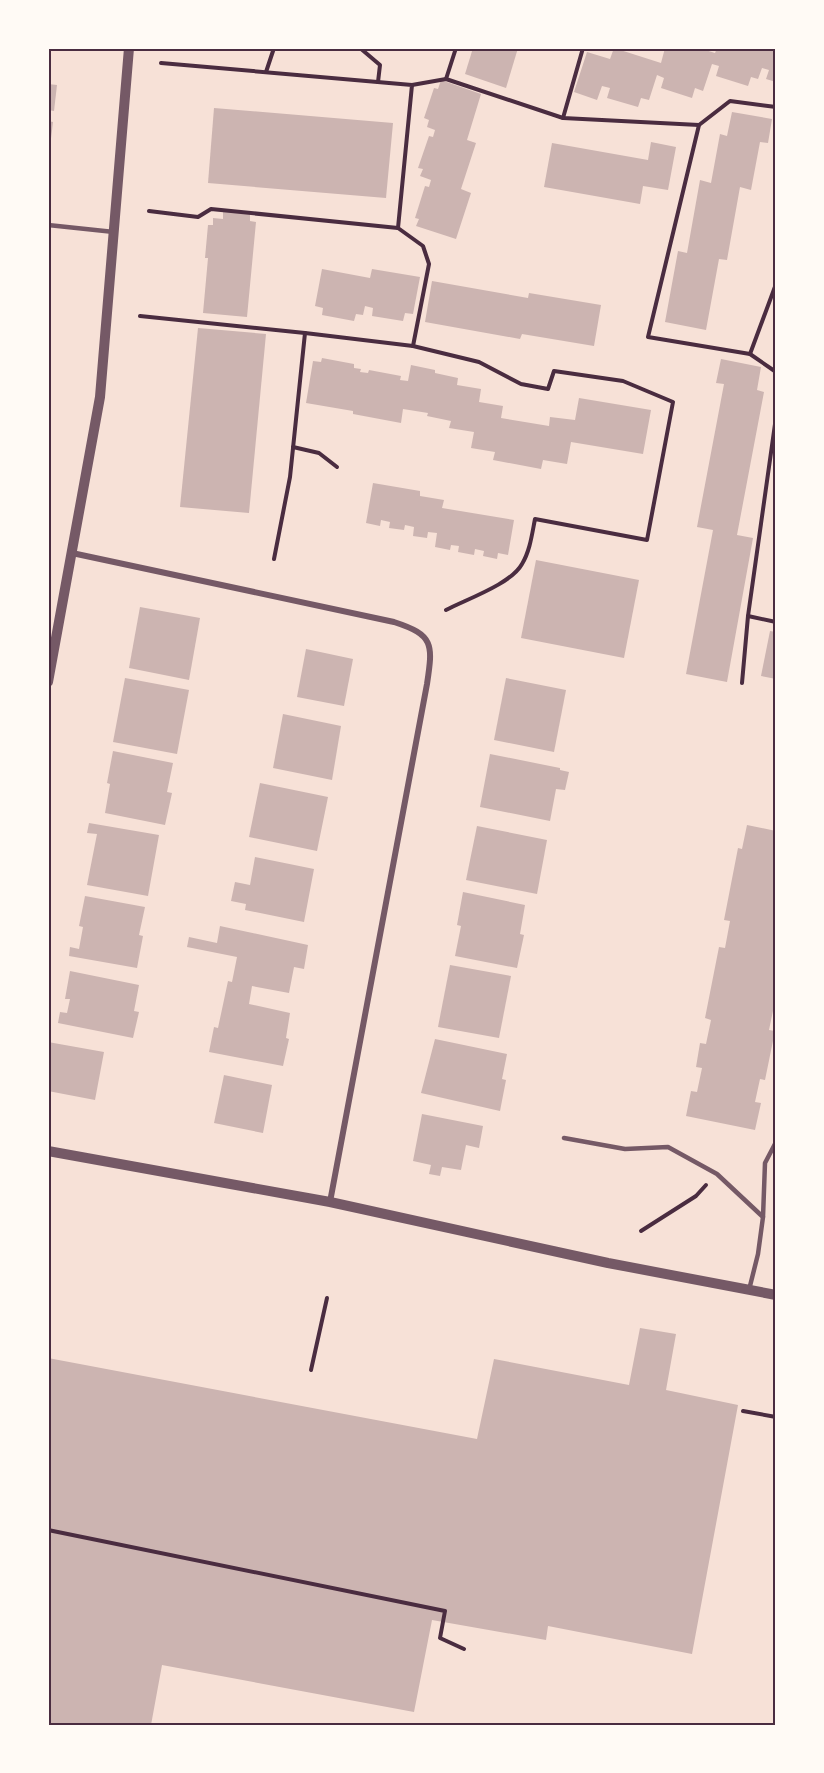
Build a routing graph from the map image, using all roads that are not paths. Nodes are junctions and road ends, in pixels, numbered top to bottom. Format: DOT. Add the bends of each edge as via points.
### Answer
graph roads {
  1 [pos="129,48"];
  2 [pos="48,225"];
  3 [pos="114,232"];
  4 [pos="72,553"];
  5 [pos="48,682"];
  6 [pos="564,1138"];
  7 [pos="776,1142"];
  8 [pos="48,1151"];
  9 [pos="330,1203"];
  10 [pos="763,1217"];
  11 [pos="749,1290"];
  12 [pos="776,1295"];
  1 -- 3 [label="street"];
  2 -- 3 [label="lane"];
  3 -- 4 [label="street" via="100,397"];
  4 -- 5 [label="street"];
  4 -- 9 [label="street" via="394,622 413,628 430,647 427,684"];
  6 -- 10 [label="lane" via="625,1149 668,1147 717,1174"];
  7 -- 10 [label="lane" via="765,1163"];
  8 -- 9 [label="street"];
  9 -- 11 [label="street"];
  10 -- 11 [label="lane"];
  11 -- 12 [label="street"];
}
